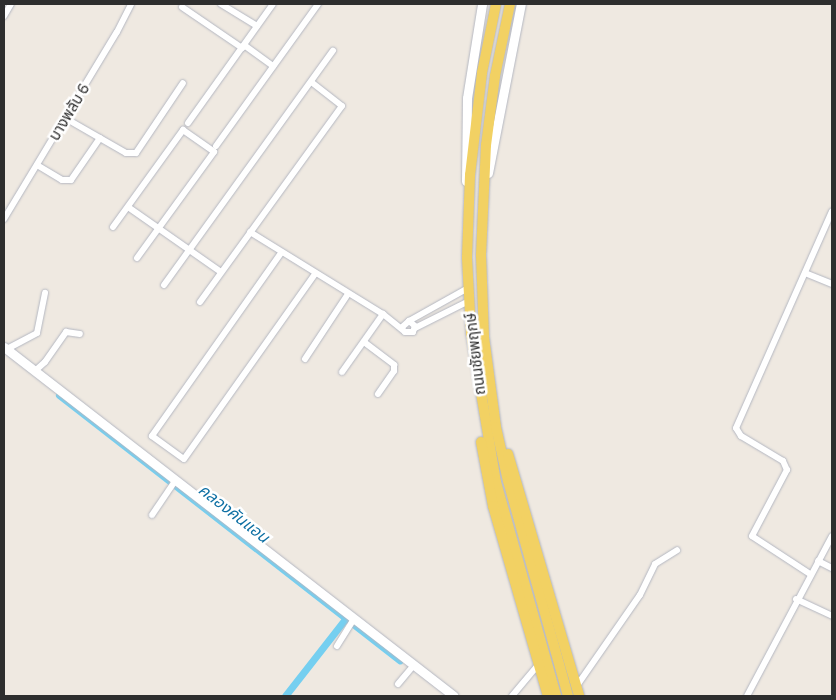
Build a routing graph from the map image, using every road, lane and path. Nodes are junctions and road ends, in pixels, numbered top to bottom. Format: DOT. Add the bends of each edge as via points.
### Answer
graph roads {
  1 [pos="11,4"];
  2 [pos="131,4"];
  3 [pos="221,4"];
  4 [pos="273,4"];
  5 [pos="318,4"];
  6 [pos="482,4"];
  7 [pos="496,4"];
  8 [pos="510,4"];
  9 [pos="521,4"];
  10 [pos="525,4"];
  11 [pos="230,6"];
  12 [pos="182,7"];
  13 [pos="4,16"];
  14 [pos="257,26"];
  15 [pos="512,41"];
  16 [pos="243,46"];
  17 [pos="333,51"];
  18 [pos="273,66"];
  19 [pos="312,82"];
  20 [pos="183,84"];
  21 [pos="65,118"];
  22 [pos="188,122"];
  23 [pos="100,138"];
  24 [pos="216,146"];
  25 [pos="37,165"];
  26 [pos="482,202"];
  27 [pos="128,207"];
  28 [pos="832,211"];
  29 [pos="4,219"];
  30 [pos="467,223"];
  31 [pos="113,227"];
  32 [pos="159,228"];
  33 [pos="250,232"];
  34 [pos="190,250"];
  35 [pos="281,252"];
  36 [pos="137,258"];
  37 [pos="221,272"];
  38 [pos="805,273"];
  39 [pos="315,274"];
  40 [pos="832,284"];
  41 [pos="164,285"];
  42 [pos="468,288"];
  43 [pos="45,293"];
  44 [pos="348,294"];
  45 [pos="469,301"];
  46 [pos="200,302"];
  47 [pos="383,314"];
  48 [pos="409,321"];
  49 [pos="402,327"];
  50 [pos="415,328"];
  51 [pos="80,334"];
  52 [pos="364,342"];
  53 [pos="5,348"];
  54 [pos="306,359"];
  55 [pos="35,371"];
  56 [pos="342,372"];
  57 [pos="378,394"];
  58 [pos="491,395"];
  59 [pos="480,399"];
  60 [pos="174,482"];
  61 [pos="152,515"];
  62 [pos="832,536"];
  63 [pos="677,550"];
  64 [pos="818,561"];
  65 [pos="832,568"];
  66 [pos="810,574"];
  67 [pos="796,599"];
  68 [pos="832,616"];
  69 [pos="353,621"];
  70 [pos="337,646"];
  71 [pos="538,665"];
  72 [pos="413,666"];
  73 [pos="400,682"];
  74 [pos="578,691"];
  75 [pos="454,696"];
  76 [pos="512,696"];
  77 [pos="548,696"];
  78 [pos="556,696"];
  79 [pos="568,696"];
  80 [pos="747,696"];
  1 -- 13 [label="street"];
  2 -- 21 [label="street, บางพลับ 6"];
  3 -- 11 [label="street"];
  4 -- 14 [label="street"];
  5 -- 18 [label="street"];
  6 -- 30 [label="street" via="467,98"];
  7 -- 30 [label="main road, ถนนชัยพฤกษ์" via="477,106"];
  8 -- 26 [label="main road, ถนนชัยพฤกษ์" via="495,76"];
  9 -- 15 [label="street"];
  10 -- 15 [label="street"];
  11 -- 14 [label="street"];
  12 -- 16 [label="street"];
  14 -- 16 [label="street"];
  15 -- 26 [label="street"];
  16 -- 18 [label="street"];
  16 -- 22 [label="street"];
  17 -- 19 [label="street"];
  18 -- 24 [label="street"];
  19 -- 33 [label="street" via="342,106"];
  19 -- 34 [label="street"];
  20 -- 23 [label="street" via="136,153 126,153"];
  21 -- 23 [label="street"];
  21 -- 25 [label="street, บางพลับ 6"];
  23 -- 25 [label="street" via="71,180 62,180"];
  25 -- 29 [label="street, บางพลับ 6"];
  26 -- 58 [label="main road, ถนนชัยพฤกษ์" via="481,280"];
  27 -- 31 [label="street"];
  27 -- 32 [label="street"];
  27 -- 32 [label="street" via="183,130 214,152"];
  28 -- 38 [label="street"];
  30 -- 42 [label="main road, ถนนชัยพฤกษ์"];
  32 -- 34 [label="street"];
  32 -- 36 [label="street"];
  33 -- 35 [label="street"];
  33 -- 37 [label="street"];
  34 -- 37 [label="street"];
  34 -- 41 [label="street"];
  35 -- 39 [label="street"];
  35 -- 39 [label="street" via="152,436 184,459"];
  37 -- 46 [label="street"];
  38 -- 40 [label="street"];
  38 -- 66 [label="street" via="736,428 741,436 783,462 787,470 752,536"];
  39 -- 44 [label="street"];
  42 -- 45 [label="main road, ถนนชัยพฤกษ์"];
  42 -- 48 [label="street"];
  43 -- 53 [label="street" via="37,333"];
  44 -- 47 [label="street"];
  44 -- 54 [label="street"];
  45 -- 50 [label="street"];
  45 -- 59 [label="main road, ถนนชัยพฤกษ์"];
  47 -- 49 [label="street"];
  47 -- 52 [label="street"];
  48 -- 49 [label="street"];
  48 -- 50 [label="street"];
  49 -- 50 [label="street" via="409,333"];
  51 -- 55 [label="street" via="66,332"];
  52 -- 56 [label="street"];
  52 -- 57 [label="street" via="394,365 394,371"];
  53 -- 55 [label="street"];
  55 -- 60 [label="street"];
  58 -- 74 [label="main road"];
  58 -- 79 [label="main road, ถนนชัยพฤกษ์" via="508,481"];
  59 -- 71 [label="main road" via="487,483"];
  59 -- 78 [label="main road, ถนนชัยพฤกษ์" via="498,490"];
  60 -- 61 [label="street"];
  60 -- 69 [label="street"];
  62 -- 64 [label="street"];
  63 -- 74 [label="street" via="654,564 640,595"];
  64 -- 65 [label="street"];
  64 -- 66 [label="street"];
  66 -- 67 [label="street"];
  67 -- 68 [label="street"];
  67 -- 80 [label="street"];
  69 -- 70 [label="street"];
  69 -- 72 [label="street"];
  71 -- 76 [label="street"];
  71 -- 77 [label="main road"];
  72 -- 73 [label="street"];
  72 -- 75 [label="street"];
}
